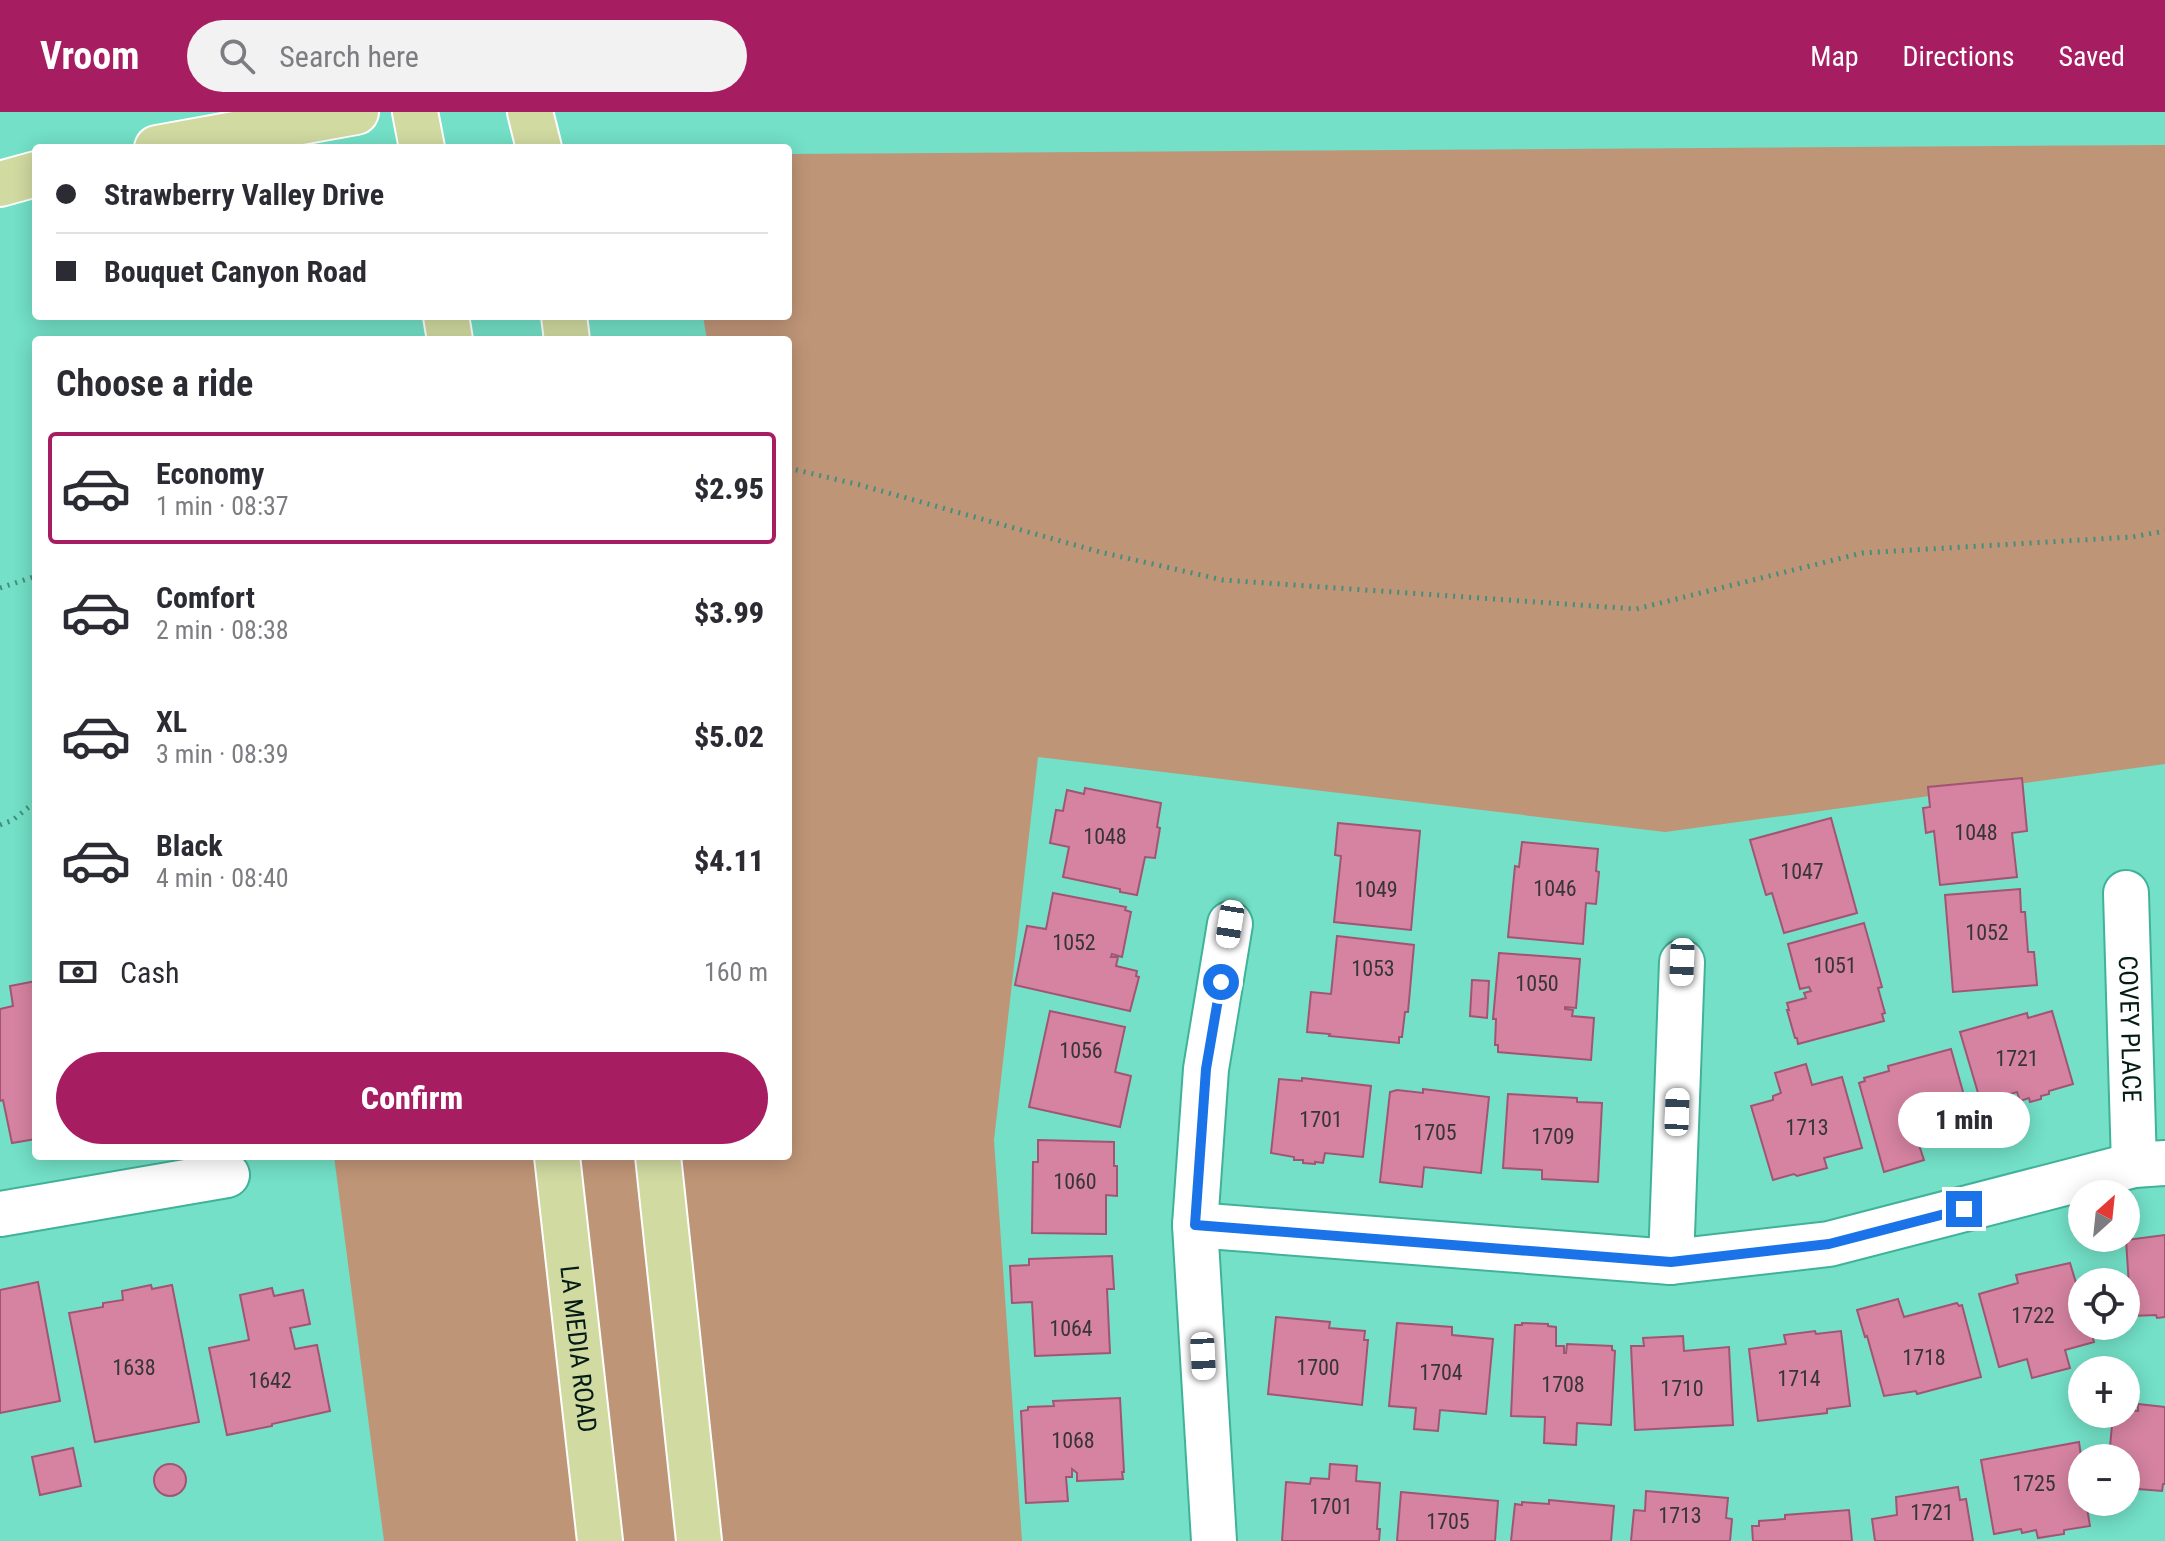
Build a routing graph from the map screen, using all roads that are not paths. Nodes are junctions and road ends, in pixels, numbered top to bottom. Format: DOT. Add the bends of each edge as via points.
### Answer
graph roads {
  1 [pos="356,112"];
  2 [pos="415,112"];
  3 [pos="530,112"];
  4 [pos="179,144"];
  5 [pos="421,144"];
  6 [pos="538,144"];
  7 [pos="32,175"];
  8 [pos="0,184"];
  9 [pos="2126,893"];
  10 [pos="1230,924"];
  11 [pos="1682,962"];
  12 [pos="558,1160"];
  13 [pos="658,1160"];
  14 [pos="2149,1164"];
  15 [pos="227,1175"];
  16 [pos="0,1214"];
  17 [pos="1195,1225"];
  18 [pos="1671,1262"];
  19 [pos="600,1541"];
  20 [pos="699,1541"];
  21 [pos="1214,1541"];
  1 -- 4 [label="main road"];
  2 -- 5 [label="main road"];
  3 -- 6 [label="main road"];
  7 -- 8 [label="main road"];
  9 -- 14 [label="street, COVEY PLACE"];
  10 -- 17 [label="street" via="1206,1069"];
  11 -- 18 [label="street"];
  12 -- 19 [label="main road, LA MEDIA ROAD"];
  13 -- 20 [label="main road"];
  14 -- 18 [label="street" via="1829,1244"];
  15 -- 16 [label="street"];
  17 -- 18 [label="street"];
  17 -- 21 [label="street"];
}
